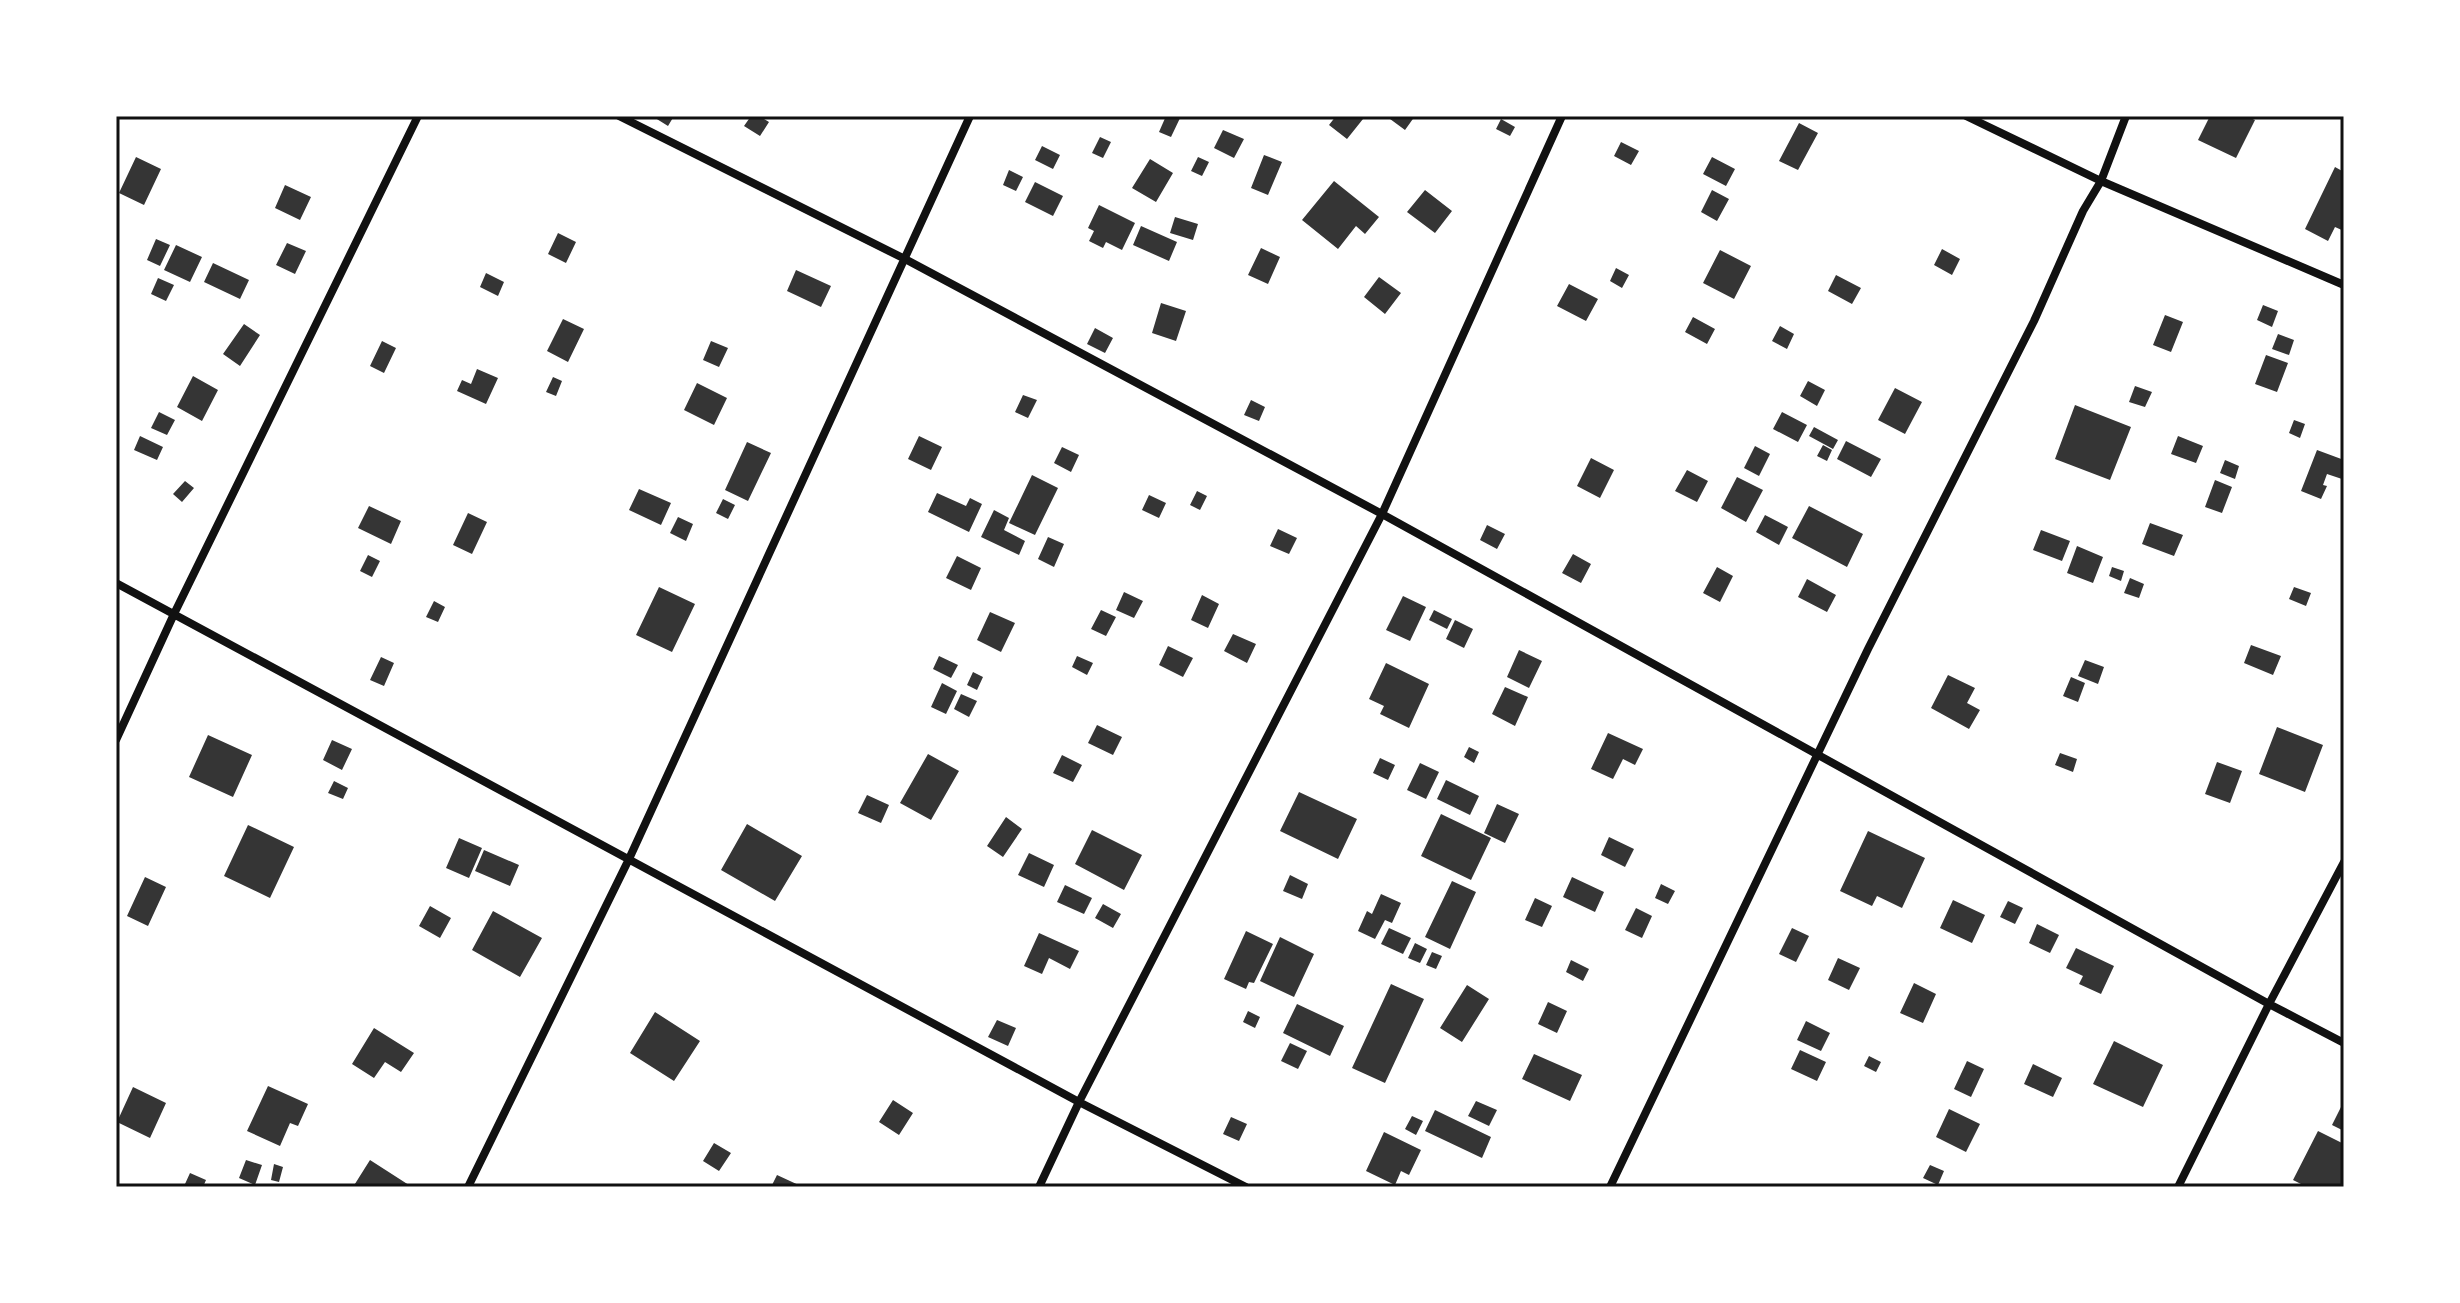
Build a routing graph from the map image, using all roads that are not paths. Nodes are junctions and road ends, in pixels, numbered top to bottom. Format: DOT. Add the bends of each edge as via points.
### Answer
graph roads {
  1 [pos="418,116"];
  2 [pos="619,116"];
  3 [pos="970,116"];
  4 [pos="1562,116"];
  5 [pos="1966,116"];
  6 [pos="2126,116"];
  7 [pos="2101,181"];
  8 [pos="905,259"];
  9 [pos="2344,285"];
  10 [pos="1382,514"];
  11 [pos="116,583"];
  12 [pos="174,614"];
  13 [pos="116,740"];
  14 [pos="1819,754"];
  15 [pos="629,859"];
  16 [pos="2344,862"];
  17 [pos="2269,1004"];
  18 [pos="2344,1043"];
  19 [pos="1079,1102"];
  20 [pos="468,1187"];
  21 [pos="1039,1187"];
  22 [pos="1246,1187"];
  23 [pos="1610,1187"];
  24 [pos="2178,1187"];
  1 -- 12 [label="street"];
  2 -- 8 [label="street"];
  3 -- 8 [label="street"];
  4 -- 10 [label="street"];
  5 -- 7 [label="street"];
  6 -- 7 [label="street"];
  7 -- 9 [label="street"];
  7 -- 14 [label="street"];
  8 -- 10 [label="street"];
  8 -- 15 [label="street"];
  10 -- 14 [label="street"];
  10 -- 19 [label="street"];
  11 -- 12 [label="street"];
  12 -- 13 [label="street"];
  12 -- 15 [label="street"];
  14 -- 17 [label="street"];
  14 -- 23 [label="street"];
  15 -- 19 [label="street"];
  15 -- 20 [label="street"];
  16 -- 17 [label="street"];
  17 -- 18 [label="street"];
  17 -- 24 [label="street"];
  19 -- 21 [label="street"];
  19 -- 22 [label="street"];
}
